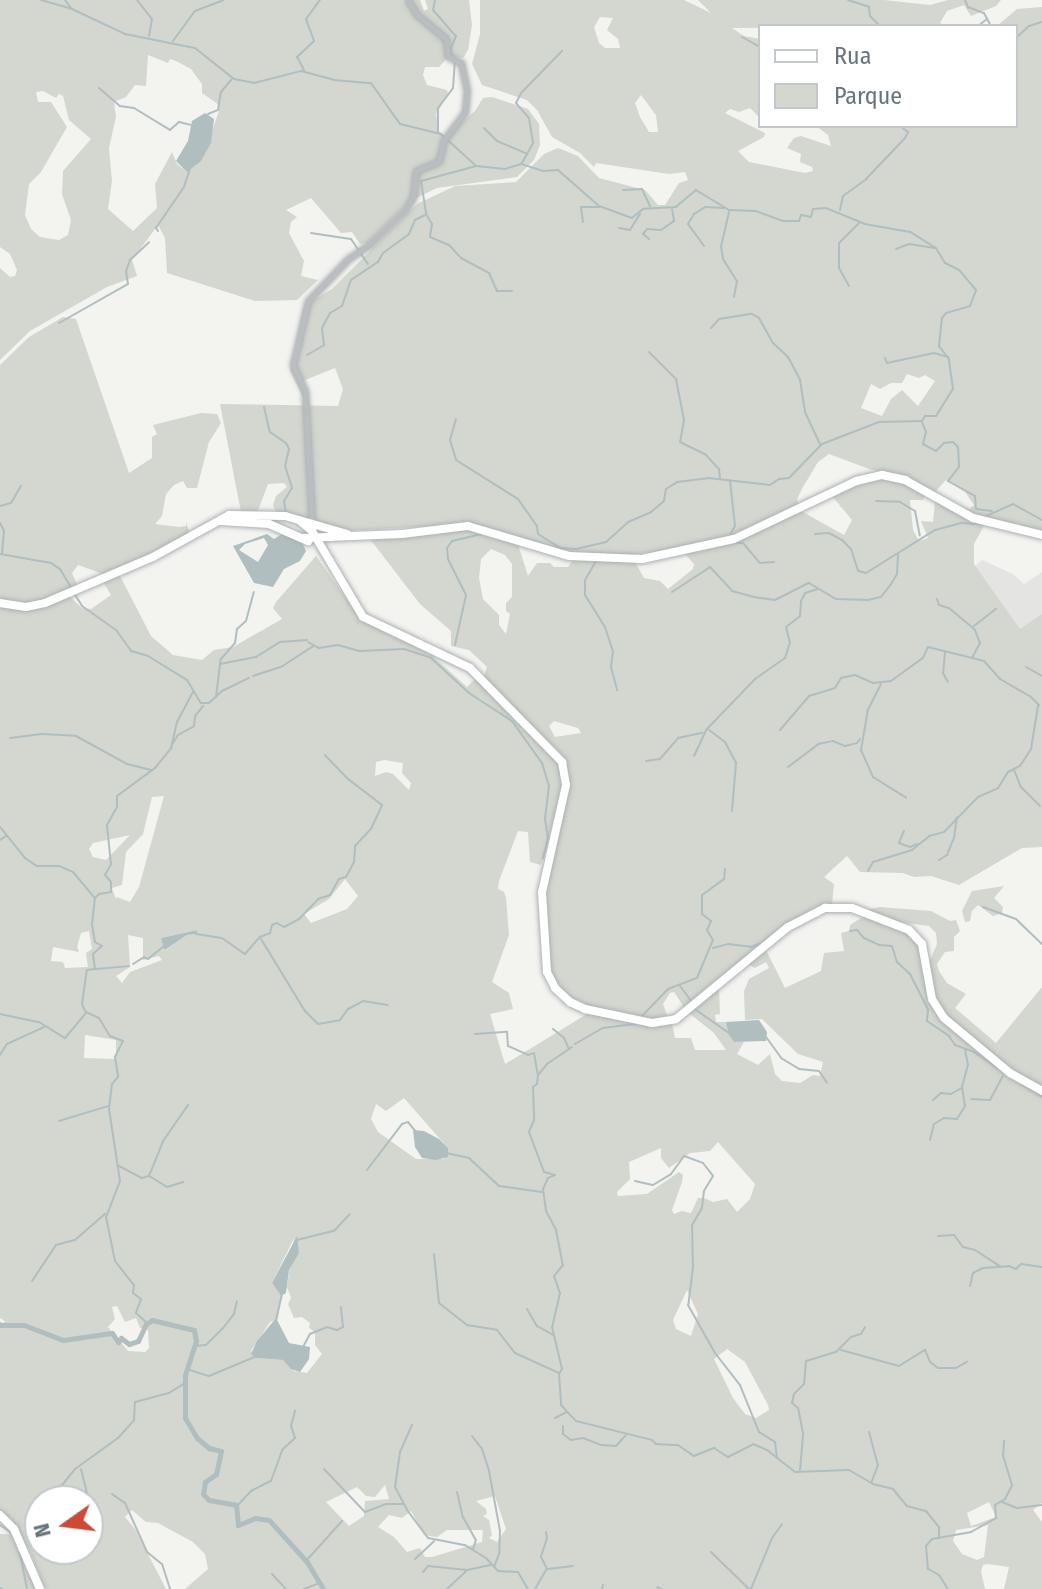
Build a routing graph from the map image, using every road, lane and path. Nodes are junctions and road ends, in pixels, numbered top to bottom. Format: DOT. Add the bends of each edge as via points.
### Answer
graph roads {
  1 [pos="408,0"];
  2 [pos="231,517"];
  3 [pos="286,529"];
  4 [pos="306,529"];
  5 [pos="1042,535"];
  6 [pos="364,537"];
  7 [pos="339,538"];
  8 [pos="325,555"];
  9 [pos="336,575"];
  10 [pos="0,603"];
  11 [pos="1042,1091"];
  12 [pos="0,1515"];
  13 [pos="40,1589"];
  1 -- 4 [label="street" via="417,15 446,39 449,57 461,63 465,112 444,140 439,161 416,171 406,209 308,301 293,365 306,396"];
  2 -- 3 [label="main road"];
  2 -- 4 [label="main road"];
  2 -- 10 [label="main road" via="45,603"];
  3 -- 4 [label="main road"];
  3 -- 4 [label="main road" via="285,520"];
  4 -- 6 [label="main road"];
  4 -- 7 [label="main road"];
  4 -- 8 [label="main road"];
  4 -- 9 [label="main road"];
  5 -- 6 [label="main road" via="973,518 905,480 882,475 856,481 734,539 642,559 569,556 468,526"];
  6 -- 7 [label="main road"];
  7 -- 8 [label="main road" via="328,545"];
  8 -- 9 [label="main road"];
  9 -- 11 [label="main road" via="363,617 470,668 562,762 566,785 545,864 542,900 547,972 570,1002 664,1023 689,1012 745,960 810,914 836,905 852,908 909,930 922,944 932,999 944,1018 1010,1073"];
  12 -- 13 [label="main road" via="14,1529"];
}
